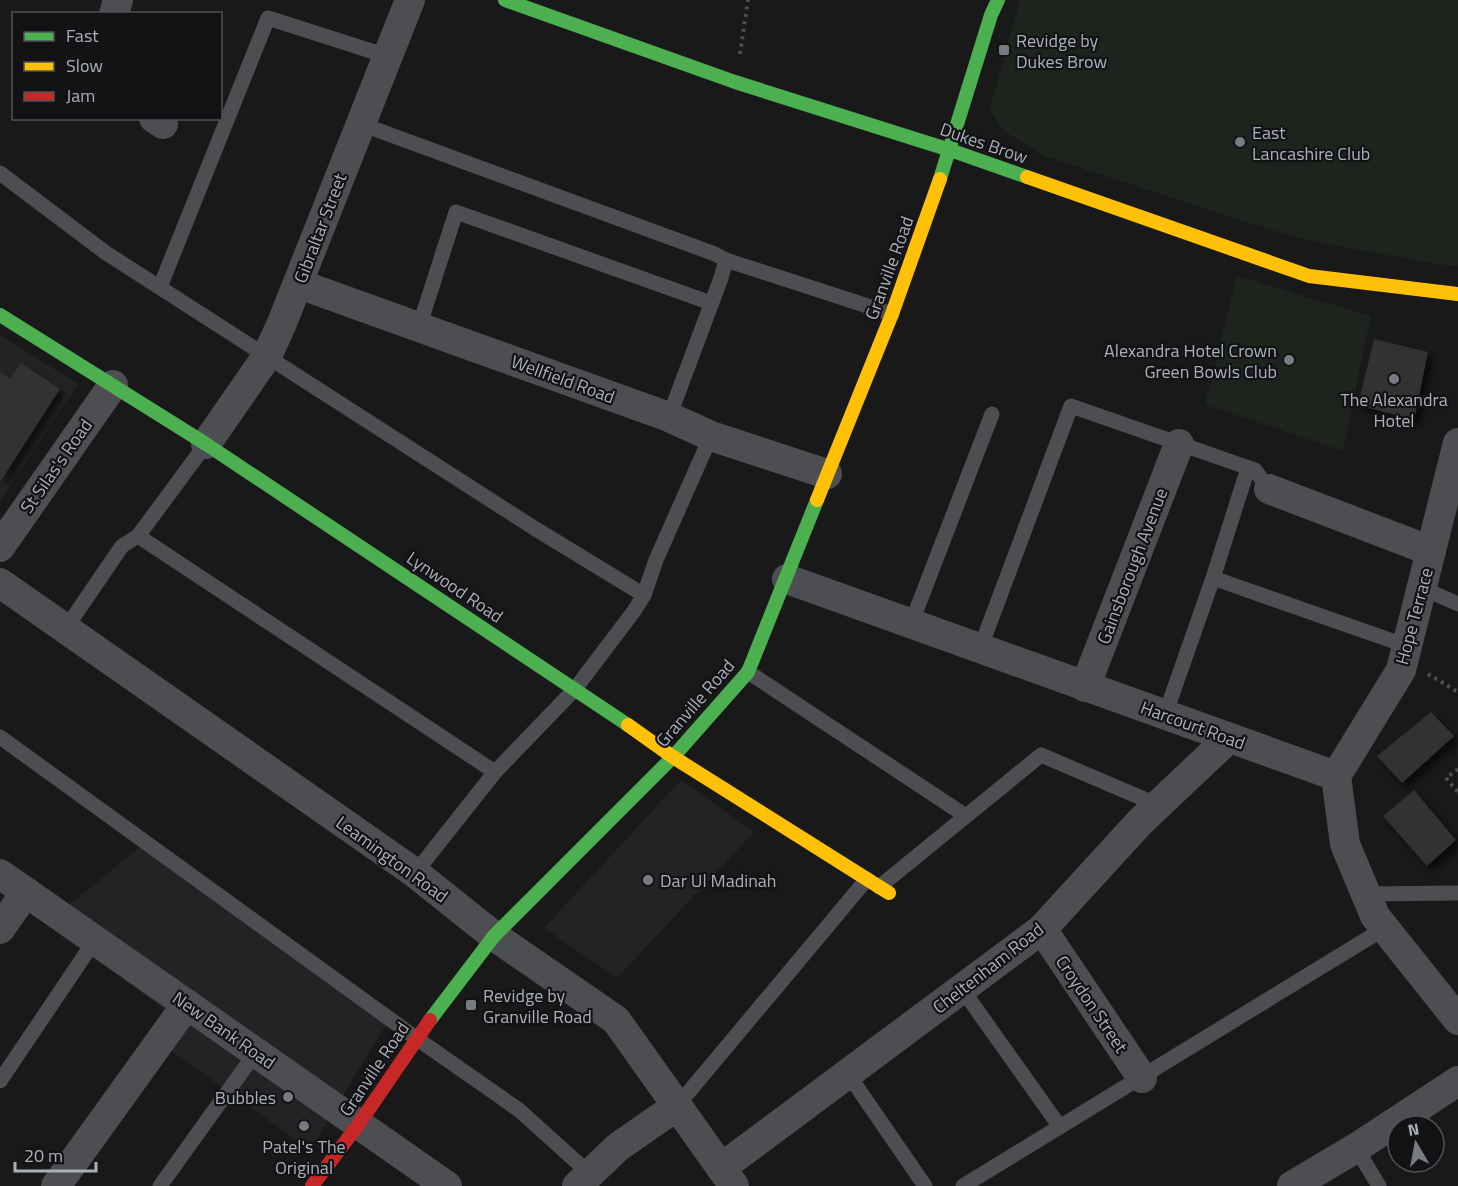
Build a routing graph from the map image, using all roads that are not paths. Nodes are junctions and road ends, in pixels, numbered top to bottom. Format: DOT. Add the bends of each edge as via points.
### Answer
graph roads {
  1 [pos="410,0"];
  2 [pos="505,0"];
  3 [pos="998,0"];
  4 [pos="387,56"];
  5 [pos="361,124"];
  6 [pos="950,150"];
  7 [pos="0,173"];
  8 [pos="726,260"];
  9 [pos="299,284"];
  10 [pos="160,287"];
  11 [pos="1458,294"];
  12 [pos="711,303"];
  13 [pos="892,314"];
  14 [pos="0,315"];
  15 [pos="418,327"];
  16 [pos="267,356"];
  17 [pos="113,385"];
  18 [pos="992,414"];
  19 [pos="669,417"];
  20 [pos="711,436"];
  21 [pos="1458,443"];
  22 [pos="206,444"];
  23 [pos="1179,444"];
  24 [pos="1248,468"];
  25 [pos="827,474"];
  26 [pos="1269,489"];
  27 [pos="138,536"];
  28 [pos="0,547"];
  29 [pos="1431,551"];
  30 [pos="1213,578"];
  31 [pos="787,579"];
  32 [pos="0,583"];
  33 [pos="1422,588"];
  34 [pos="644,595"];
  35 [pos="1458,604"];
  36 [pos="911,624"];
  37 [pos="66,628"];
  38 [pos="1407,646"];
  39 [pos="980,649"];
  40 [pos="748,672"];
  41 [pos="1085,687"];
  42 [pos="575,689"];
  43 [pos="1165,715"];
  44 [pos="0,737"];
  45 [pos="1229,738"];
  46 [pos="673,757"];
  47 [pos="495,772"];
  48 [pos="1336,776"];
  49 [pos="1158,805"];
  50 [pos="966,816"];
  51 [pos="415,873"];
  52 [pos="0,874"];
  53 [pos="878,886"];
  54 [pos="26,892"];
  55 [pos="1458,893"];
  56 [pos="1366,894"];
  57 [pos="1385,928"];
  58 [pos="0,929"];
  59 [pos="1042,929"];
  60 [pos="494,936"];
  61 [pos="95,940"];
  62 [pos="962,989"];
  63 [pos="187,1004"];
  64 [pos="1458,1020"];
  65 [pos="416,1038"];
  66 [pos="256,1052"];
  67 [pos="848,1074"];
  68 [pos="1142,1078"];
  69 [pos="0,1081"];
  70 [pos="1458,1082"];
  71 [pos="677,1106"];
  72 [pos="358,1125"];
  73 [pos="1060,1127"];
  74 [pos="1356,1148"];
  75 [pos="727,1177"];
  76 [pos="584,1180"];
  77 [pos="56,1186"];
  78 [pos="160,1186"];
  79 [pos="312,1186"];
  80 [pos="447,1186"];
  81 [pos="925,1186"];
  82 [pos="963,1186"];
  83 [pos="1292,1186"];
  84 [pos="1379,1186"];
  1 -- 4 [label="street, Gibraltar Street"];
  2 -- 6 [label="street, Dukes Brow" via="735,82"];
  3 -- 6 [label="street, Granville Road"];
  4 -- 5 [label="street, Gibraltar Street"];
  4 -- 10 [label="lane" via="268,18"];
  5 -- 8 [label="lane"];
  5 -- 9 [label="street, Gibraltar Street"];
  6 -- 11 [label="street, Dukes Brow" via="1309,276"];
  6 -- 13 [label="street, Granville Road"];
  7 -- 10 [label="lane" via="106,253"];
  8 -- 12 [label="lane"];
  8 -- 13 [label="lane"];
  9 -- 15 [label="street, Wellfield Road"];
  9 -- 16 [label="street, Gibraltar Street"];
  10 -- 16 [label="lane"];
  12 -- 15 [label="lane" via="456,212"];
  12 -- 19 [label="lane"];
  13 -- 25 [label="street, Granville Road"];
  14 -- 17 [label="street, Lynwood Road"];
  15 -- 19 [label="street, Wellfield Road"];
  16 -- 22 [label="street, Gibraltar Street"];
  16 -- 34 [label="lane"];
  17 -- 22 [label="street, Lynwood Road"];
  17 -- 28 [label="street, St Silas's Road"];
  18 -- 36 [label="lane"];
  19 -- 20 [label="street, Wellfield Road"];
  20 -- 25 [label="street, Wellfield Road"];
  20 -- 34 [label="lane"];
  21 -- 29 [label="street, Hope Terrace"];
  22 -- 27 [label="lane"];
  22 -- 42 [label="street, Lynwood Road"];
  23 -- 24 [label="lane"];
  23 -- 39 [label="lane" via="1071,406"];
  23 -- 41 [label="street, Gainsborough Avenue"];
  24 -- 26 [label="lane" via="1255,470"];
  24 -- 30 [label="lane"];
  25 -- 31 [label="street, Granville Road"];
  26 -- 29 [label="street"];
  27 -- 37 [label="lane" via="122,546"];
  27 -- 47 [label="lane"];
  29 -- 33 [label="street, Hope Terrace"];
  30 -- 38 [label="lane"];
  30 -- 43 [label="lane"];
  31 -- 36 [label="street, Harcourt Road"];
  31 -- 40 [label="street, Granville Road"];
  32 -- 37 [label="street, Leamington Road"];
  33 -- 35 [label="lane"];
  33 -- 38 [label="street, Hope Terrace"];
  34 -- 42 [label="lane"];
  36 -- 39 [label="street, Harcourt Road"];
  37 -- 51 [label="street, Leamington Road"];
  38 -- 48 [label="street, Hope Terrace" via="1401,670"];
  39 -- 41 [label="street, Harcourt Road"];
  40 -- 46 [label="street, Granville Road"];
  40 -- 50 [label="lane"];
  41 -- 43 [label="street, Harcourt Road"];
  42 -- 46 [label="street, Lynwood Road"];
  42 -- 47 [label="lane"];
  43 -- 45 [label="street, Harcourt Road"];
  44 -- 65 [label="lane"];
  45 -- 48 [label="street, Harcourt Road"];
  45 -- 49 [label="street, Cheltenham Road"];
  46 -- 53 [label="street, Lynwood Road"];
  46 -- 60 [label="street, Granville Road"];
  47 -- 51 [label="lane"];
  48 -- 56 [label="street" via="1345,844"];
  49 -- 50 [label="lane" via="1041,755"];
  49 -- 59 [label="street, Cheltenham Road"];
  50 -- 53 [label="lane"];
  51 -- 60 [label="street, Leamington Road"];
  52 -- 54 [label="street, New Bank Road"];
  53 -- 71 [label="lane"];
  54 -- 58 [label="street"];
  54 -- 61 [label="street, New Bank Road"];
  55 -- 56 [label="lane"];
  56 -- 57 [label="street"];
  57 -- 64 [label="street"];
  57 -- 68 [label="lane"];
  59 -- 62 [label="street, Cheltenham Road"];
  59 -- 68 [label="street, Croydon Street"];
  60 -- 65 [label="street, Granville Road"];
  60 -- 71 [label="street, Leamington Road" via="616,1020"];
  61 -- 63 [label="street, New Bank Road"];
  61 -- 69 [label="lane"];
  62 -- 67 [label="street, Cheltenham Road"];
  62 -- 73 [label="lane"];
  63 -- 66 [label="street, New Bank Road"];
  63 -- 77 [label="street"];
  65 -- 72 [label="street, Granville Road"];
  65 -- 76 [label="lane" via="519,1110"];
  66 -- 72 [label="street, New Bank Road"];
  66 -- 78 [label="lane"];
  67 -- 75 [label="street, Cheltenham Road"];
  67 -- 81 [label="lane"];
  68 -- 73 [label="lane"];
  70 -- 74 [label="street"];
  71 -- 75 [label="street, Leamington Road"];
  71 -- 76 [label="street" via="618,1147"];
  72 -- 79 [label="street, Granville Road"];
  72 -- 80 [label="street, New Bank Road"];
  73 -- 82 [label="lane"];
  74 -- 83 [label="street"];
  74 -- 84 [label="lane"];
}
